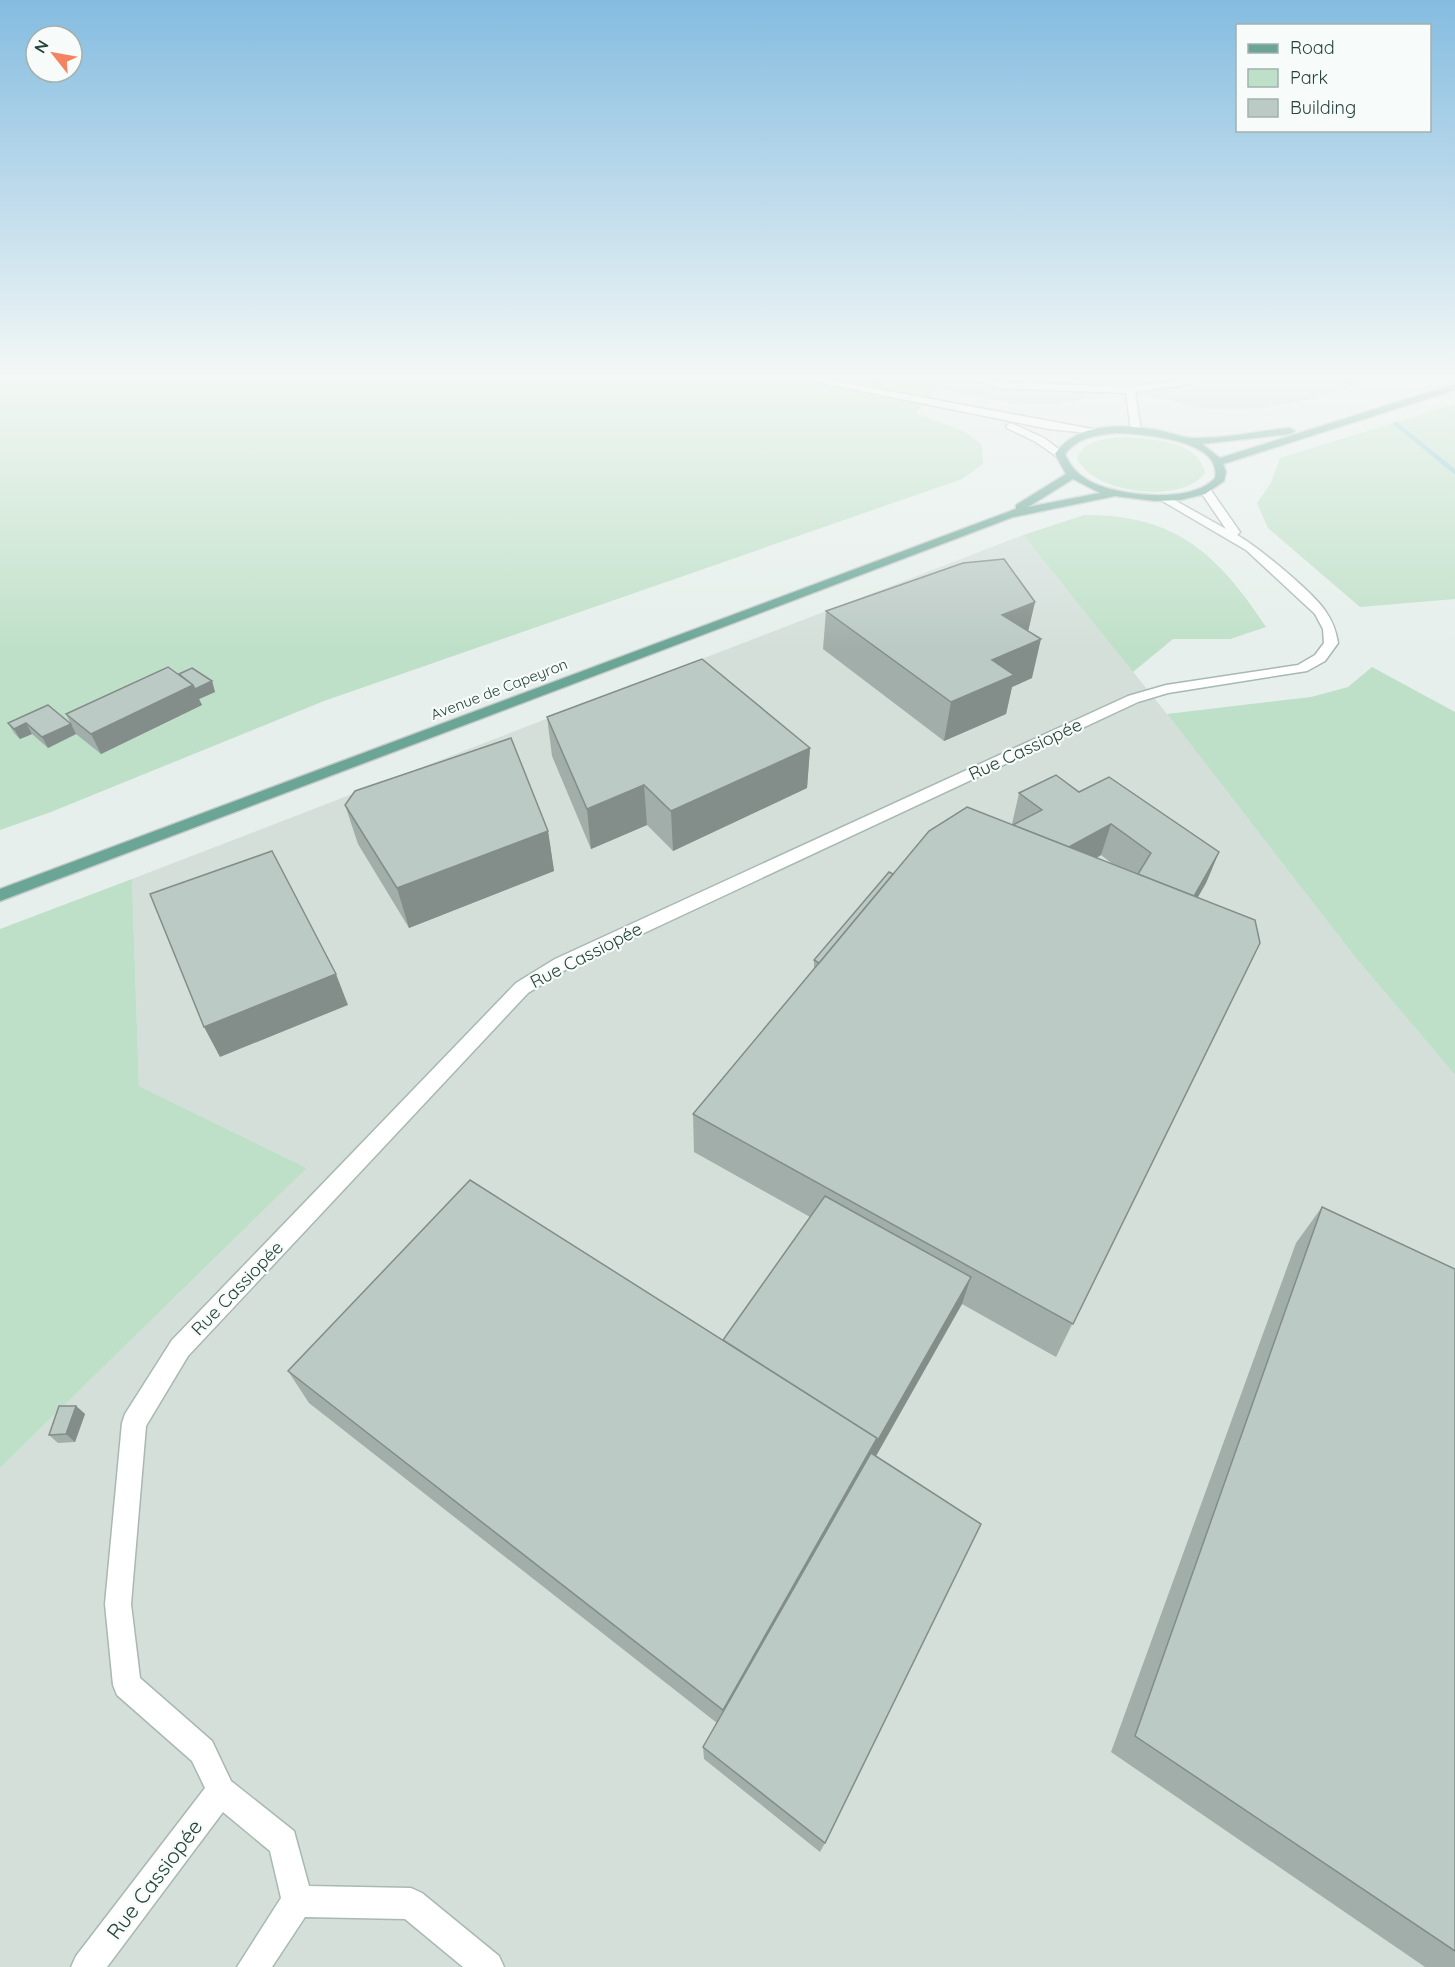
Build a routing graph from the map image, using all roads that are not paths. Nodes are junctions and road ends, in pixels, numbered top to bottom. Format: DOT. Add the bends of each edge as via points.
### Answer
graph roads {
  1 [pos="1064,466"];
  2 [pos="1220,466"];
  3 [pos="1072,475"];
  4 [pos="1206,491"];
  5 [pos="1115,494"];
  6 [pos="1165,499"];
  7 [pos="1010,514"];
  8 [pos="1241,541"];
  9 [pos="0,895"];
  10 [pos="221,1791"];
  11 [pos="297,1901"];
  12 [pos="87,1967"];
  13 [pos="253,1967"];
  14 [pos="488,1967"];
  1 -- 3 [label="main road"];
  2 -- 4 [label="main road" via="1222,472 1218,483"];
  3 -- 5 [label="main road"];
  3 -- 7 [label="main road, Avenue de Capeyron"];
  4 -- 6 [label="main road"];
  4 -- 8 [label="street"];
  5 -- 6 [label="main road"];
  5 -- 7 [label="main road, Avenue de Capeyron"];
  6 -- 8 [label="street"];
  7 -- 9 [label="main road, Avenue de Capeyron"];
  8 -- 10 [label="street, Rue Cassiopée" via="1320,612 1331,643 1320,658 1302,668 1166,689 1133,699 561,964 522,988 180,1348 134,1423 118,1604 127,1685 202,1750"];
  10 -- 11 [label="street, Rue Cassiopée" via="283,1842"];
  10 -- 12 [label="street, Rue Cassiopée"];
  11 -- 13 [label="street"];
  11 -- 14 [label="street" via="411,1904"];
}
